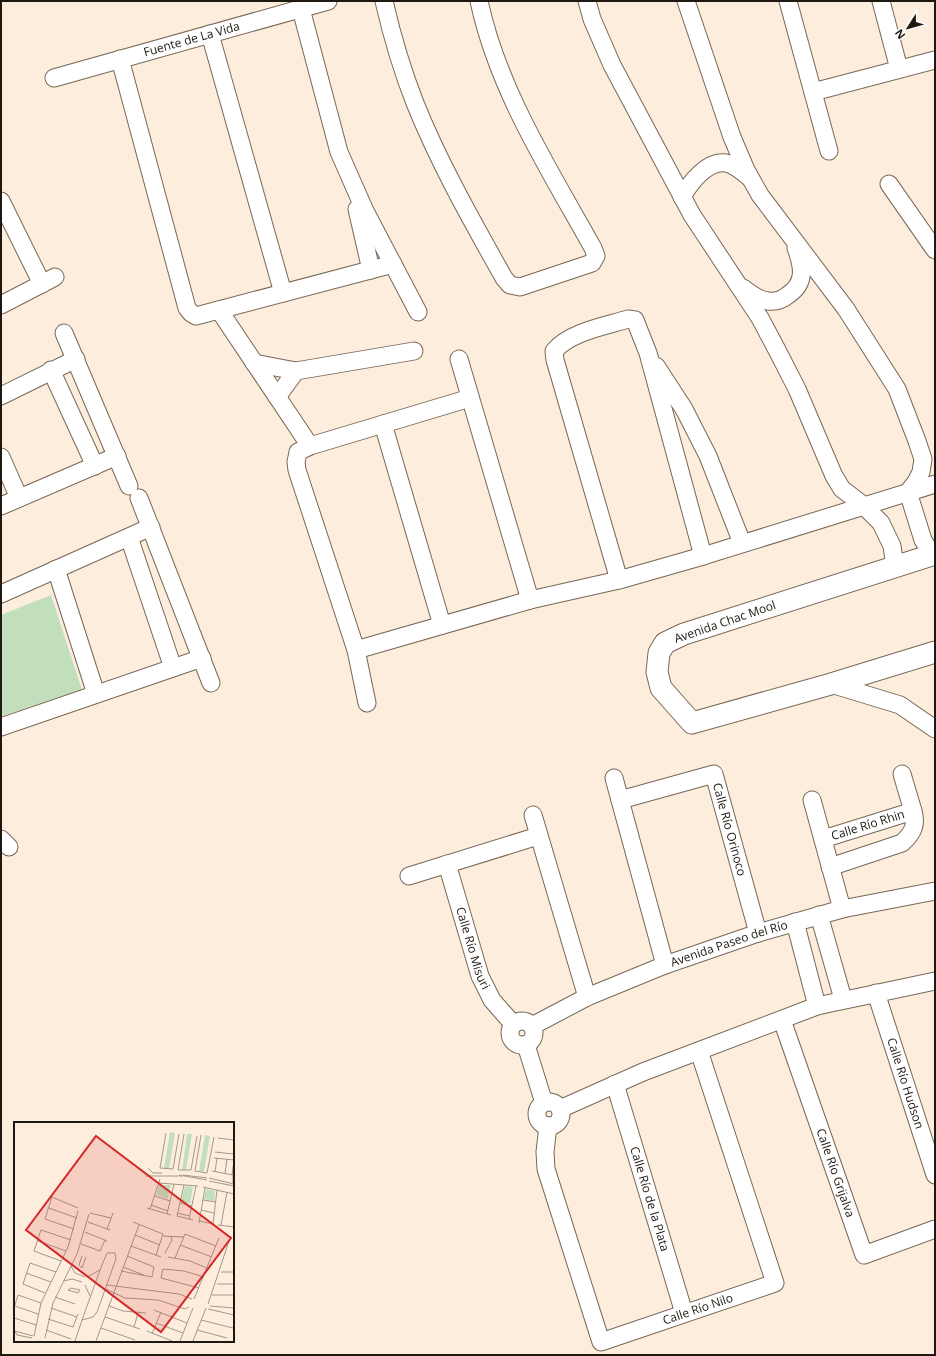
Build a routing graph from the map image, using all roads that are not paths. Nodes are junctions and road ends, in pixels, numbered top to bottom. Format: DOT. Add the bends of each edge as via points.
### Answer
graph roads {
  1 [pos="328,1"];
  2 [pos="384,1"];
  3 [pos="479,1"];
  4 [pos="587,1"];
  5 [pos="686,1"];
  6 [pos="788,1"];
  7 [pos="881,1"];
  8 [pos="301,9"];
  9 [pos="210,34"];
  10 [pos="120,59"];
  11 [pos="935,60"];
  12 [pos="899,69"];
  13 [pos="54,78"];
  14 [pos="813,92"];
  15 [pos="829,151"];
  16 [pos="349,178"];
  17 [pos="751,178"];
  18 [pos="889,184"];
  19 [pos="682,197"];
  20 [pos="1,200"];
  21 [pos="930,231"];
  22 [pos="793,239"];
  23 [pos="935,250"];
  24 [pos="393,264"];
  25 [pos="371,270"];
  26 [pos="737,285"];
  27 [pos="283,293"];
  28 [pos="1,304"];
  29 [pos="219,310"];
  30 [pos="418,312"];
  31 [pos="64,333"];
  32 [pos="414,351"];
  33 [pos="648,353"];
  34 [pos="76,359"];
  35 [pos="459,359"];
  36 [pos="254,363"];
  37 [pos="51,370"];
  38 [pos="296,371"];
  39 [pos="1,396"];
  40 [pos="276,397"];
  41 [pos="470,398"];
  42 [pos="383,424"];
  43 [pos="310,446"];
  44 [pos="116,456"];
  45 [pos="1,458"];
  46 [pos="95,466"];
  47 [pos="935,484"];
  48 [pos="908,492"];
  49 [pos="19,498"];
  50 [pos="864,505"];
  51 [pos="1,506"];
  52 [pos="151,527"];
  53 [pos="130,537"];
  54 [pos="742,543"];
  55 [pos="933,554"];
  56 [pos="703,556"];
  57 [pos="895,566"];
  58 [pos="56,569"];
  59 [pos="619,580"];
  60 [pos="1,594"];
  61 [pos="530,600"];
  62 [pos="442,625"];
  63 [pos="356,650"];
  64 [pos="935,652"];
  65 [pos="202,658"];
  66 [pos="173,668"];
  67 [pos="211,683"];
  68 [pos="831,684"];
  69 [pos="96,694"];
  70 [pos="367,703"];
  71 [pos="1,727"];
  72 [pos="935,729"];
  73 [pos="902,774"];
  74 [pos="614,778"];
  75 [pos="620,800"];
  76 [pos="812,800"];
  77 [pos="913,811"];
  78 [pos="533,815"];
  79 [pos="538,836"];
  80 [pos="823,839"];
  81 [pos="447,864"];
  82 [pos="830,867"];
  83 [pos="409,876"];
  84 [pos="935,891"];
  85 [pos="842,909"];
  86 [pos="820,915"];
  87 [pos="795,922"];
  88 [pos="758,933"];
  89 [pos="665,966"];
  90 [pos="935,981"];
  91 [pos="876,993"];
  92 [pos="587,997"];
  93 [pos="843,999"];
  94 [pos="817,1006"];
  95 [pos="782,1020"];
  96 [pos="513,1024"];
  97 [pos="532,1026"];
  98 [pos="526,1045"];
  99 [pos="699,1051"];
  100 [pos="615,1084"];
  101 [pos="544,1103"];
  102 [pos="560,1109"];
  103 [pos="548,1126"];
  104 [pos="935,1175"];
  105 [pos="935,1229"];
  106 [pos="684,1313"];
  1 -- 8 [label="street, Fuente de La Vida"];
  2 -- 3 [label="street" via="394,42 433,144 504,278 510,286 520,287 592,263 596,256 509,92 485,30"];
  4 -- 19 [label="street" via="612,65"];
  5 -- 17 [label="street" via="732,137"];
  6 -- 14 [label="street"];
  7 -- 12 [label="street"];
  8 -- 9 [label="street, Fuente de La Vida"];
  8 -- 16 [label="street" via="339,152"];
  9 -- 10 [label="street, Fuente de La Vida"];
  9 -- 27 [label="street"];
  10 -- 13 [label="street, Fuente de La Vida"];
  10 -- 29 [label="street" via="187,308 196,316"];
  11 -- 12 [label="street"];
  12 -- 14 [label="street"];
  14 -- 15 [label="street"];
  16 -- 24 [label="street"];
  16 -- 25 [label="street"];
  17 -- 19 [label="street" via="725,163 713,166 696,178"];
  17 -- 22 [label="street" via="760,195"];
  18 -- 21 [label="street"];
  19 -- 26 [label="street"];
  20 -- 28 [label="street" via="49,280"];
  21 -- 23 [label="street"];
  22 -- 26 [label="street" via="802,264 802,277 796,289 779,301 768,301 759,299"];
  22 -- 48 [label="street" via="846,309 896,389 923,459 918,477"];
  24 -- 25 [label="street"];
  24 -- 30 [label="street"];
  25 -- 27 [label="street"];
  26 -- 50 [label="street" via="760,318 787,369 834,476 842,489"];
  27 -- 29 [label="street"];
  29 -- 36 [label="street"];
  31 -- 34 [label="street"];
  32 -- 38 [label="street"];
  33 -- 54 [label="street" via="684,409 708,456"];
  33 -- 56 [label="street"];
  33 -- 59 [label="street" via="635,320 628,318 569,338 554,351"];
  34 -- 37 [label="street"];
  34 -- 44 [label="street"];
  35 -- 41 [label="street"];
  36 -- 38 [label="street"];
  36 -- 40 [label="street"];
  37 -- 39 [label="street"];
  37 -- 46 [label="street"];
  38 -- 40 [label="street"];
  40 -- 43 [label="street"];
  41 -- 42 [label="street"];
  41 -- 61 [label="street"];
  42 -- 43 [label="street"];
  42 -- 62 [label="street"];
  43 -- 63 [label="street" via="298,452 297,470"];
  44 -- 46 [label="street"];
  44 -- 52 [label="street"];
  45 -- 49 [label="street"];
  46 -- 49 [label="street"];
  47 -- 48 [label="street"];
  48 -- 50 [label="street"];
  48 -- 55 [label="street" via="923,540"];
  49 -- 51 [label="street"];
  50 -- 54 [label="street"];
  50 -- 57 [label="street" via="887,534"];
  52 -- 53 [label="street"];
  52 -- 65 [label="street"];
  53 -- 58 [label="street"];
  53 -- 66 [label="street"];
  54 -- 56 [label="street"];
  55 -- 57 [label="main road, Avenida Chac Mool"];
  56 -- 59 [label="street"];
  57 -- 68 [label="main road, Avenida Chac Mool" via="684,634 665,643 659,653 657,672 660,688 692,723"];
  58 -- 60 [label="street"];
  58 -- 69 [label="street"];
  59 -- 61 [label="street"];
  61 -- 62 [label="street"];
  62 -- 63 [label="street"];
  63 -- 70 [label="street"];
  64 -- 68 [label="main road, Avenida Chac Mool"];
  65 -- 66 [label="street"];
  65 -- 67 [label="street"];
  66 -- 69 [label="street"];
  68 -- 72 [label="street" via="900,705"];
  69 -- 71 [label="street"];
  73 -- 77 [label="street, Calle Río Rhin"];
  74 -- 75 [label="street"];
  75 -- 88 [label="street, Calle Río Orinoco" via="714,774"];
  75 -- 89 [label="street"];
  76 -- 80 [label="street, Calle Río Rhin"];
  77 -- 80 [label="street, Calle Río Rhin"];
  77 -- 82 [label="street, Calle Río Rhin" via="916,822 911,836 902,843"];
  78 -- 79 [label="street"];
  79 -- 81 [label="street"];
  79 -- 92 [label="street"];
  80 -- 82 [label="street, Calle Río Rhin"];
  81 -- 83 [label="street"];
  81 -- 96 [label="street, Calle Río Misuri" via="480,976 492,1000"];
  82 -- 85 [label="street, Calle Río Rhin"];
  84 -- 85 [label="street, Avenida Paseo del Río"];
  85 -- 86 [label="street, Avenida Paseo del Río"];
  86 -- 87 [label="street, Avenida Paseo del Río"];
  86 -- 93 [label="street"];
  87 -- 88 [label="street, Avenida Paseo del Río"];
  87 -- 94 [label="street"];
  88 -- 89 [label="street, Avenida Paseo del Río"];
  89 -- 92 [label="street, Avenida Paseo del Río"];
  90 -- 91 [label="street"];
  91 -- 93 [label="street"];
  91 -- 104 [label="street, Calle Río Hudson"];
  92 -- 97 [label="street, Avenida Paseo del Río"];
  93 -- 94 [label="street"];
  94 -- 95 [label="street"];
  95 -- 99 [label="street"];
  95 -- 105 [label="street, Calle Río Grijalva" via="864,1255"];
  96 -- 97 [label="street" via="523,1021"];
  96 -- 98 [label="street" via="510,1032 512,1040 518,1045"];
  97 -- 98 [label="street" via="534,1037"];
  98 -- 101 [label="street"];
  99 -- 100 [label="street"];
  99 -- 106 [label="street, Calle Río Nilo" via="775,1283"];
  100 -- 102 [label="street"];
  100 -- 106 [label="street, Calle Río de la Plata"];
  101 -- 102 [label="street" via="555,1103"];
  101 -- 103 [label="street" via="538,1108 537,1116 541,1123"];
  102 -- 103 [label="street" via="560,1120 555,1125"];
  103 -- 106 [label="street, Calle Río Nilo" via="546,1169 601,1342"];
}
